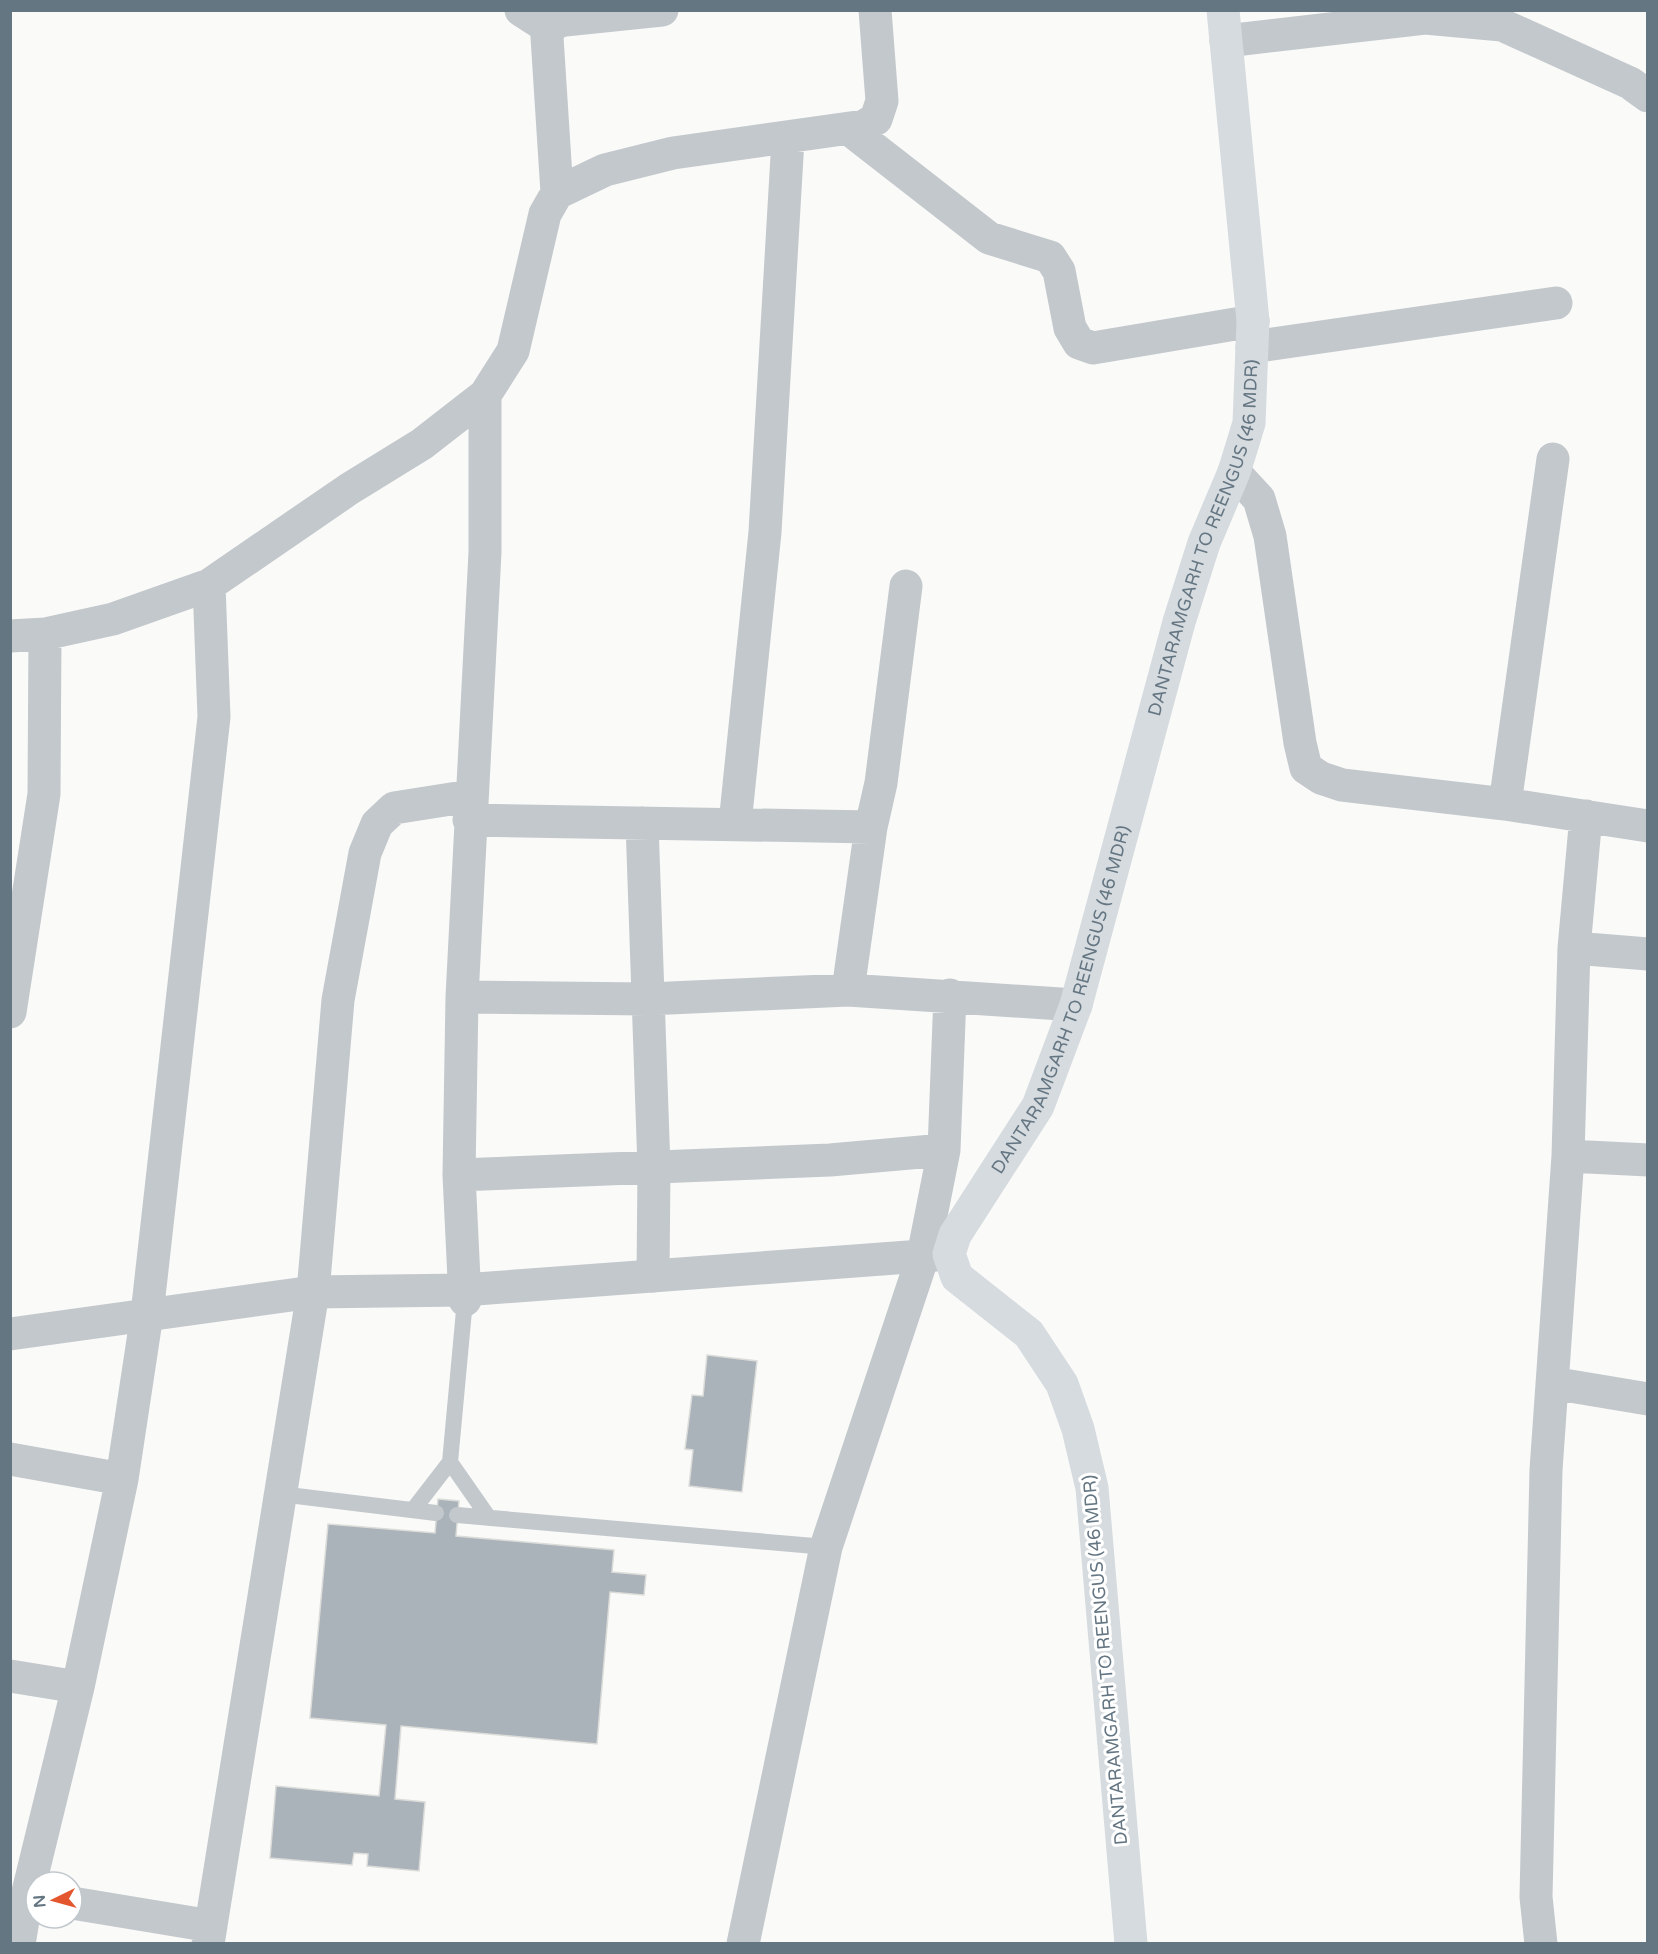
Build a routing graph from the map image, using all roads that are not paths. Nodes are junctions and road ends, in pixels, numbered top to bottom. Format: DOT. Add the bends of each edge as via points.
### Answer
graph roads {
  1 [pos="521,10"];
  2 [pos="662,10"];
  3 [pos="875,10"];
  4 [pos="1514,18"];
  5 [pos="1225,26"];
  6 [pos="549,28"];
  7 [pos="1647,96"];
  8 [pos="849,129"];
  9 [pos="788,138"];
  10 [pos="557,193"];
  11 [pos="1556,303"];
  12 [pos="1252,334"];
  13 [pos="485,395"];
  14 [pos="1553,459"];
  15 [pos="1234,472"];
  16 [pos="209,585"];
  17 [pos="906,586"];
  18 [pos="45,634"];
  19 [pos="10,636"];
  20 [pos="1505,804"];
  21 [pos="470,808"];
  22 [pos="1586,816"];
  23 [pos="642,823"];
  24 [pos="735,824"];
  25 [pos="1647,826"];
  26 [pos="871,827"];
  27 [pos="1574,948"];
  28 [pos="1647,954"];
  29 [pos="848,990"];
  30 [pos="950,995"];
  31 [pos="462,997"];
  32 [pos="648,999"];
  33 [pos="1076,1005"];
  34 [pos="10,1012"];
  35 [pos="944,1150"];
  36 [pos="1568,1156"];
  37 [pos="1647,1160"];
  38 [pos="654,1167"];
  39 [pos="459,1175"];
  40 [pos="936,1255"];
  41 [pos="652,1276"];
  42 [pos="313,1292"];
  43 [pos="464,1295"];
  44 [pos="147,1314"];
  45 [pos="10,1334"];
  46 [pos="1552,1383"];
  47 [pos="1647,1399"];
  48 [pos="10,1460"];
  49 [pos="450,1462"];
  50 [pos="122,1479"];
  51 [pos="280,1494"];
  52 [pos="413,1510"];
  53 [pos="436,1513"];
  54 [pos="458,1515"];
  55 [pos="489,1518"];
  56 [pos="826,1547"];
  57 [pos="10,1676"];
  58 [pos="78,1687"];
  59 [pos="32,1870"];
  60 [pos="24,1904"];
  61 [pos="84,1907"];
  62 [pos="210,1935"];
  63 [pos="19,1944"];
  64 [pos="743,1944"];
  65 [pos="1131,1944"];
  66 [pos="1540,1944"];
  1 -- 6 [label="street"];
  2 -- 6 [label="street" via="565,20"];
  3 -- 8 [label="street" via="882,101 876,119"];
  4 -- 5 [label="street"];
  4 -- 7 [label="street" via="1630,82"];
  5 -- 12 [label="main road, DANTARAMGARH TO REENGUS (46 MDR)"];
  6 -- 10 [label="street"];
  8 -- 9 [label="street"];
  8 -- 12 [label="street" via="989,238 1050,257 1059,271 1070,328 1079,343 1093,348"];
  9 -- 10 [label="street" via="673,153 605,170"];
  9 -- 24 [label="street" via="765,532"];
  10 -- 13 [label="street" via="544,214 513,351"];
  11 -- 12 [label="street"];
  12 -- 15 [label="main road, DANTARAMGARH TO REENGUS (46 MDR)" via="1249,423"];
  13 -- 16 [label="street" via="422,444"];
  13 -- 21 [label="street" via="485,552"];
  14 -- 20 [label="street"];
  15 -- 20 [label="street" via="1259,499 1270,536 1306,768 1342,785"];
  15 -- 33 [label="main road, DANTARAMGARH TO REENGUS (46 MDR)" via="1204,543 1179,621"];
  16 -- 18 [label="street" via="113,619"];
  16 -- 44 [label="street" via="214,717"];
  17 -- 26 [label="street" via="881,783"];
  18 -- 19 [label="street"];
  18 -- 34 [label="street" via="44,794"];
  20 -- 22 [label="street"];
  21 -- 23 [label="street"];
  21 -- 31 [label="street"];
  21 -- 42 [label="street" via="394,808 376,824 364,853 338,1000"];
  22 -- 25 [label="street"];
  22 -- 27 [label="street"];
  23 -- 24 [label="street"];
  23 -- 32 [label="street"];
  24 -- 26 [label="street"];
  26 -- 29 [label="street"];
  27 -- 28 [label="street"];
  27 -- 36 [label="street"];
  29 -- 30 [label="street"];
  29 -- 32 [label="street"];
  30 -- 33 [label="street"];
  30 -- 35 [label="street"];
  31 -- 32 [label="street"];
  31 -- 39 [label="street"];
  32 -- 38 [label="street"];
  33 -- 40 [label="main road, DANTARAMGARH TO REENGUS (46 MDR)" via="1038,1106 955,1235"];
  35 -- 38 [label="street" via="830,1160"];
  35 -- 40 [label="street"];
  36 -- 37 [label="street"];
  36 -- 46 [label="street"];
  38 -- 39 [label="street"];
  38 -- 41 [label="street"];
  39 -- 43 [label="street"];
  40 -- 41 [label="street"];
  40 -- 56 [label="street"];
  40 -- 65 [label="main road, DANTARAMGARH TO REENGUS (46 MDR)" via="957,1277 1029,1334 1062,1384 1078,1429 1092,1488"];
  41 -- 43 [label="street"];
  42 -- 43 [label="street"];
  42 -- 44 [label="street"];
  42 -- 51 [label="street"];
  43 -- 49 [label="lane"];
  44 -- 45 [label="street"];
  44 -- 50 [label="street"];
  46 -- 47 [label="street"];
  46 -- 66 [label="street" via="1546,1470 1537,1874"];
  48 -- 50 [label="street"];
  49 -- 52 [label="lane"];
  49 -- 55 [label="lane"];
  50 -- 58 [label="street"];
  51 -- 52 [label="lane"];
  51 -- 62 [label="street"];
  52 -- 53 [label="lane"];
  54 -- 55 [label="lane"];
  55 -- 56 [label="lane"];
  56 -- 64 [label="street"];
  57 -- 58 [label="street"];
  58 -- 59 [label="street"];
  60 -- 63 [label="street"];
  61 -- 62 [label="street"];
}
